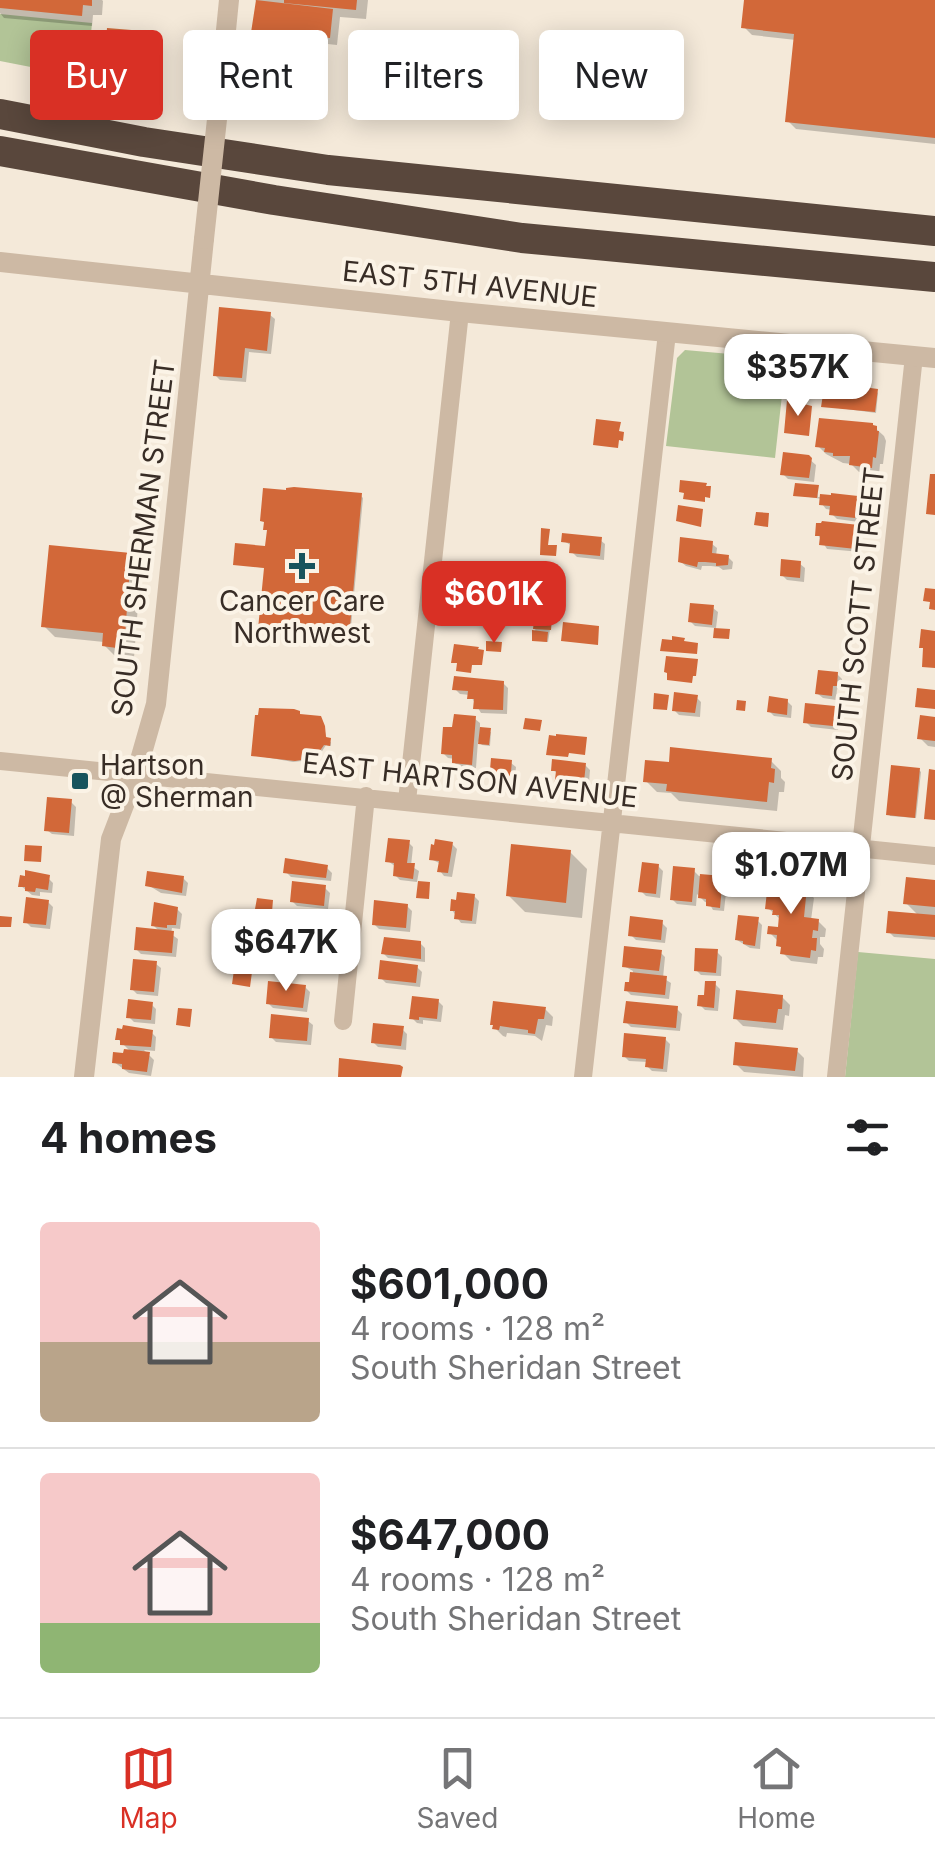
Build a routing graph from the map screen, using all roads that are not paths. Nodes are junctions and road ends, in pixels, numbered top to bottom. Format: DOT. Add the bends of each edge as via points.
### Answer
graph roads {
  1 [pos="230,0"];
  2 [pos="2,114"];
  3 [pos="0,151"];
  4 [pos="935,231"];
  5 [pos="0,262"];
  6 [pos="935,277"];
  7 [pos="200,283"];
  8 [pos="460,312"];
  9 [pos="668,332"];
  10 [pos="924,358"];
  11 [pos="0,760"];
  12 [pos="136,774"];
  13 [pos="366,796"];
  14 [pos="407,801"];
  15 [pos="614,823"];
  16 [pos="862,849"];
  17 [pos="935,856"];
  18 [pos="343,1021"];
  19 [pos="84,1077"];
  20 [pos="583,1077"];
  21 [pos="836,1077"];
  1 -- 7 [label="street, SOUTH SHERMAN STREET, bridge"];
  2 -- 4 [label="highway" via="328,170"];
  3 -- 6 [label="highway" via="522,238"];
  5 -- 7 [label="street, EAST 5TH AVENUE"];
  7 -- 8 [label="street, EAST 5TH AVENUE"];
  7 -- 12 [label="street, SOUTH SHERMAN STREET" via="156,704"];
  8 -- 9 [label="street, EAST 5TH AVENUE"];
  8 -- 14 [label="street"];
  9 -- 10 [label="street, EAST 5TH AVENUE"];
  9 -- 15 [label="street"];
  10 -- 16 [label="street, SOUTH SCOTT STREET"];
  11 -- 12 [label="street, EAST HARTSON AVENUE"];
  12 -- 13 [label="street, EAST HARTSON AVENUE"];
  12 -- 19 [label="street, SOUTH SHERMAN STREET" via="111,839"];
  13 -- 14 [label="street, EAST HARTSON AVENUE"];
  13 -- 18 [label="street"];
  14 -- 15 [label="street, EAST HARTSON AVENUE"];
  15 -- 16 [label="street, EAST HARTSON AVENUE"];
  15 -- 20 [label="street"];
  16 -- 17 [label="street, EAST HARTSON AVENUE"];
  16 -- 21 [label="street, SOUTH SCOTT STREET"];
}
